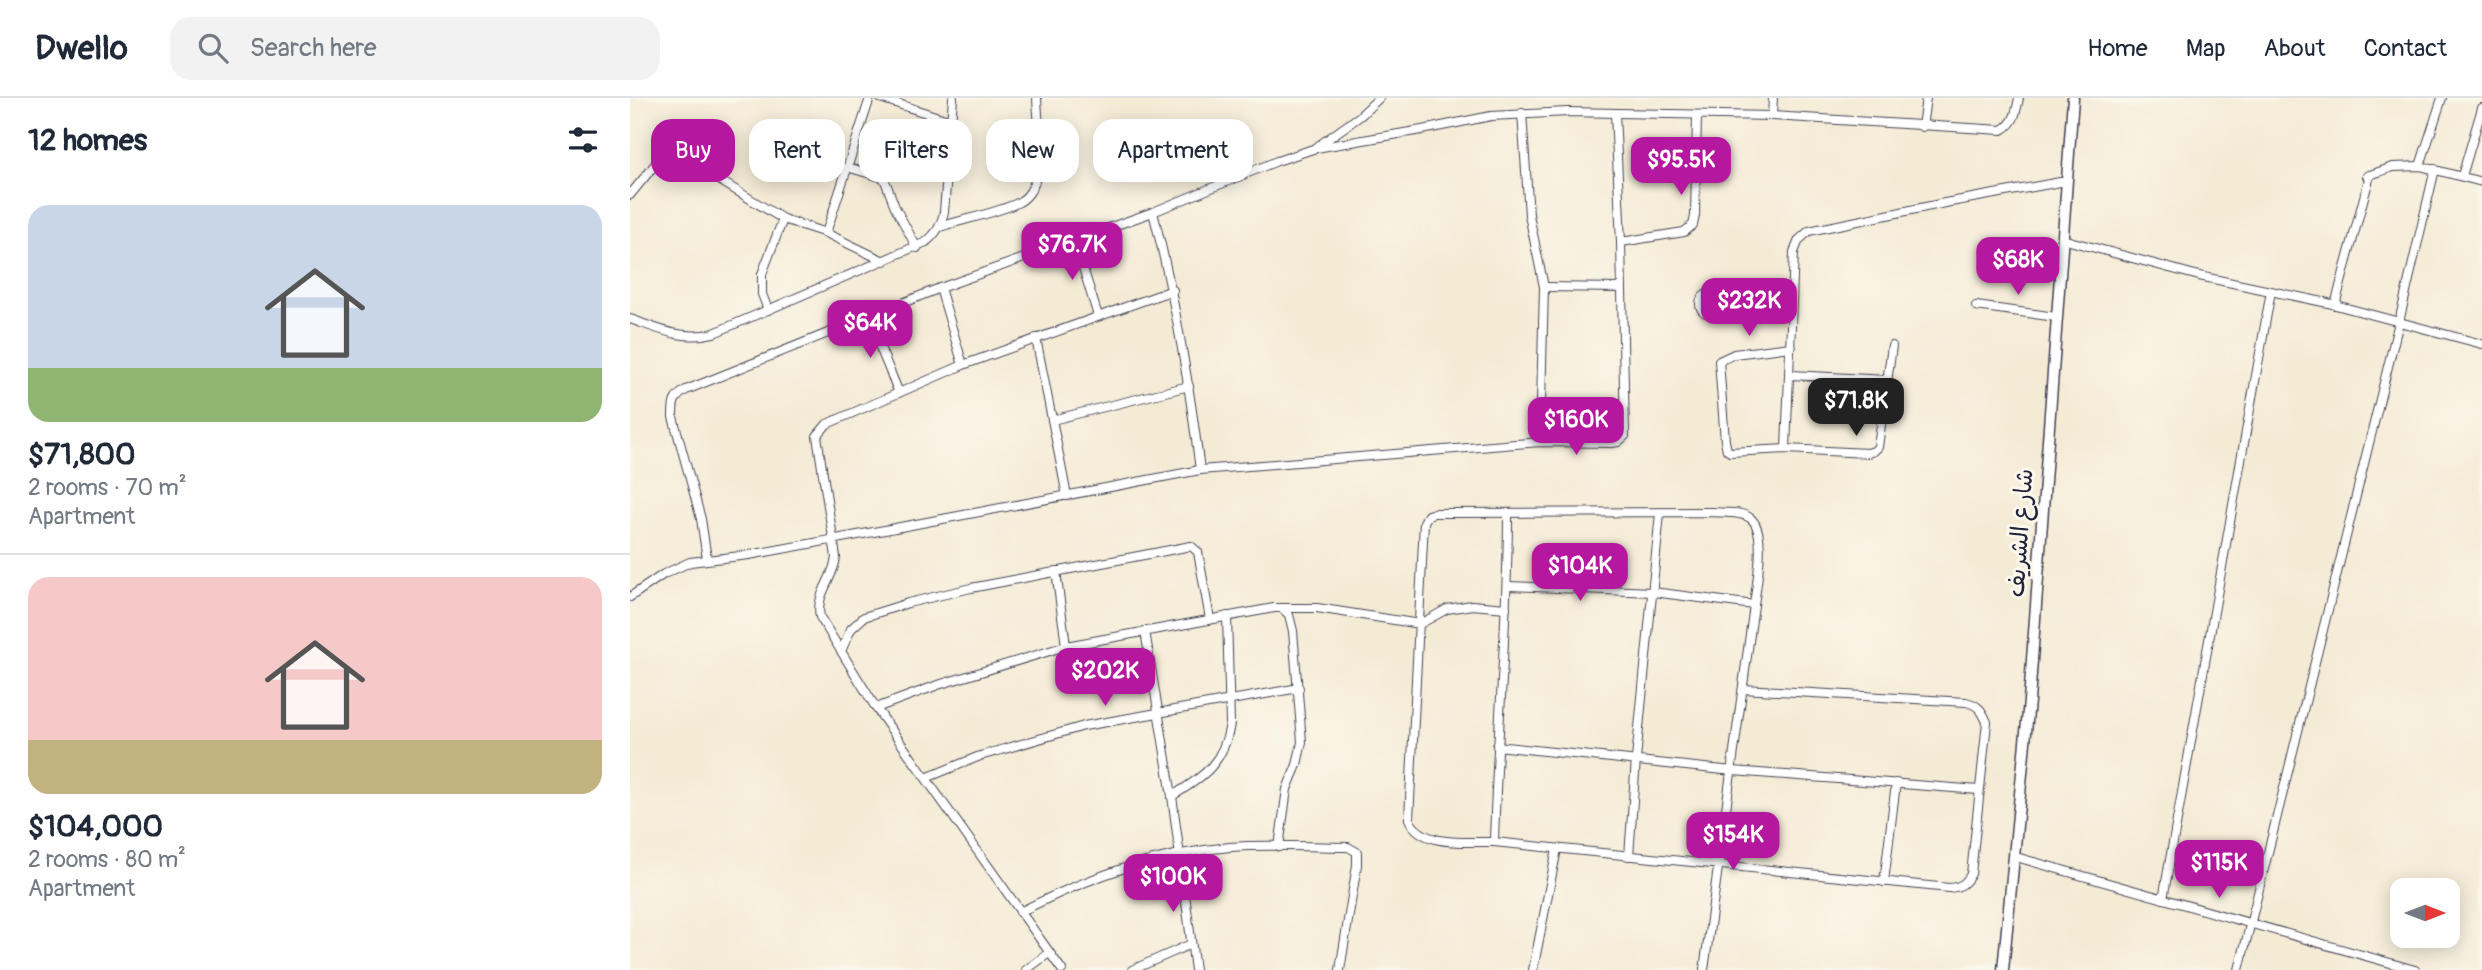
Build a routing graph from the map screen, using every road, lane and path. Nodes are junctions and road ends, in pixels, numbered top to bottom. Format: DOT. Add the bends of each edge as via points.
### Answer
graph roads {
  1 [pos="870,98"];
  2 [pos="880,98"];
  3 [pos="953,98"];
  4 [pos="1037,98"];
  5 [pos="1379,98"];
  6 [pos="1773,98"];
  7 [pos="1927,98"];
  8 [pos="2019,98"];
  9 [pos="2073,98"];
  10 [pos="2442,98"];
  11 [pos="2482,108"];
  12 [pos="1522,113"];
  13 [pos="1615,113"];
  14 [pos="1697,115"];
  15 [pos="1772,116"];
  16 [pos="945,119"];
  17 [pos="951,119"];
  18 [pos="1922,127"];
  19 [pos="1316,148"];
  20 [pos="2420,166"];
  21 [pos="847,167"];
  22 [pos="2435,169"];
  23 [pos="2462,176"];
  24 [pos="2066,181"];
  25 [pos="946,182"];
  26 [pos="2482,182"];
  27 [pos="630,195"];
  28 [pos="1153,212"];
  29 [pos="783,219"];
  30 [pos="940,227"];
  31 [pos="826,233"];
  32 [pos="1074,239"];
  33 [pos="2062,239"];
  34 [pos="1621,242"];
  35 [pos="918,247"];
  36 [pos="884,261"];
  37 [pos="1544,287"];
  38 [pos="940,288"];
  39 [pos="1622,288"];
  40 [pos="1173,290"];
  41 [pos="1792,290"];
  42 [pos="2271,291"];
  43 [pos="1720,303"];
  44 [pos="2335,305"];
  45 [pos="1976,306"];
  46 [pos="768,310"];
  47 [pos="867,316"];
  48 [pos="1098,316"];
  49 [pos="2056,317"];
  50 [pos="630,319"];
  51 [pos="2399,322"];
  52 [pos="1036,338"];
  53 [pos="2482,344"];
  54 [pos="1892,346"];
  55 [pos="1791,347"];
  56 [pos="963,365"];
  57 [pos="1791,375"];
  58 [pos="1887,380"];
  59 [pos="1189,386"];
  60 [pos="899,393"];
  61 [pos="1052,420"];
  62 [pos="1540,442"];
  63 [pos="1786,449"];
  64 [pos="1200,470"];
  65 [pos="1067,496"];
  66 [pos="1508,513"];
  67 [pos="1660,513"];
  68 [pos="834,538"];
  69 [pos="708,559"];
  70 [pos="1056,571"];
  71 [pos="1508,586"];
  72 [pos="1653,592"];
  73 [pos="630,597"];
  74 [pos="1754,605"];
  75 [pos="1282,608"];
  76 [pos="1506,608"];
  77 [pos="1227,616"];
  78 [pos="1210,619"];
  79 [pos="1420,624"];
  80 [pos="1145,631"];
  81 [pos="1066,646"];
  82 [pos="841,651"];
  83 [pos="1299,688"];
  84 [pos="1744,689"];
  85 [pos="1230,700"];
  86 [pos="876,708"];
  87 [pos="1159,712"];
  88 [pos="1497,746"];
  89 [pos="1636,759"];
  90 [pos="1733,771"];
  91 [pos="926,778"];
  92 [pos="1896,783"];
  93 [pos="1979,790"];
  94 [pos="1172,796"];
  95 [pos="1494,842"];
  96 [pos="1279,846"];
  97 [pos="1557,849"];
  98 [pos="1179,855"];
  99 [pos="1629,856"];
  100 [pos="2016,857"];
  101 [pos="1719,865"];
  102 [pos="1884,881"];
  103 [pos="2163,899"];
  104 [pos="1020,912"];
  105 [pos="2251,925"];
  106 [pos="1191,943"];
  107 [pos="1049,953"];
  108 [pos="1026,970"];
  109 [pos="1062,970"];
  110 [pos="1132,970"];
  111 [pos="1195,970"];
  112 [pos="1340,970"];
  113 [pos="1534,970"];
  114 [pos="1704,970"];
  115 [pos="2003,970"];
  116 [pos="2239,970"];
  117 [pos="2415,970"];
  1 -- 21 [label="street"];
  2 -- 16 [label="street"];
  3 -- 17 [label="street"];
  4 -- 30 [label="street" via="1039,164 1031,191 1018,203"];
  5 -- 19 [label="street"];
  6 -- 15 [label="street"];
  7 -- 18 [label="street"];
  8 -- 18 [label="street" via="2014,120 2001,130"];
  9 -- 24 [label="main road, شارع الشريف"];
  10 -- 20 [label="street"];
  11 -- 23 [label="street"];
  12 -- 13 [label="street"];
  12 -- 19 [label="street"];
  12 -- 37 [label="street" via="1529,215"];
  13 -- 14 [label="street"];
  13 -- 34 [label="street"];
  14 -- 15 [label="street"];
  14 -- 34 [label="street" via="1693,225 1684,232"];
  15 -- 18 [label="street"];
  19 -- 28 [label="street"];
  20 -- 22 [label="street"];
  20 -- 44 [label="street" via="2393,167 2369,175"];
  21 -- 31 [label="street"];
  21 -- 35 [label="street" via="884,177"];
  22 -- 23 [label="street"];
  22 -- 51 [label="street"];
  23 -- 26 [label="street"];
  24 -- 33 [label="main road, شارع الشريف"];
  24 -- 41 [label="street" via="1809,231 1794,252"];
  25 -- 30 [label="street"];
  27 -- 29 [label="street" via="662,156 675,153"];
  28 -- 32 [label="street"];
  28 -- 40 [label="street"];
  29 -- 31 [label="street"];
  29 -- 46 [label="street" via="762,274"];
  30 -- 35 [label="street"];
  31 -- 36 [label="street"];
  32 -- 38 [label="street"];
  32 -- 48 [label="street"];
  33 -- 42 [label="street"];
  33 -- 49 [label="main road, شارع الشريف"];
  34 -- 39 [label="street"];
  35 -- 36 [label="street"];
  36 -- 46 [label="street"];
  37 -- 39 [label="street"];
  37 -- 62 [label="street"];
  38 -- 47 [label="street"];
  38 -- 56 [label="street"];
  39 -- 62 [label="street" via="1625,436 1612,443"];
  40 -- 48 [label="street"];
  40 -- 59 [label="street"];
  41 -- 43 [label="street"];
  41 -- 55 [label="street"];
  42 -- 44 [label="street"];
  42 -- 103 [label="street"];
  44 -- 51 [label="street"];
  45 -- 49 [label="street"];
  46 -- 50 [label="street" via="714,333 692,337"];
  47 -- 60 [label="street"];
  47 -- 69 [label="street" via="676,396 673,417"];
  48 -- 52 [label="street"];
  49 -- 100 [label="main road, شارع الشريف"];
  51 -- 53 [label="street"];
  51 -- 105 [label="street"];
  52 -- 56 [label="street"];
  52 -- 61 [label="street"];
  54 -- 58 [label="street"];
  55 -- 57 [label="street"];
  55 -- 63 [label="street" via="1724,357 1718,367 1727,450"];
  56 -- 60 [label="street"];
  57 -- 58 [label="street"];
  57 -- 63 [label="street"];
  58 -- 63 [label="street" via="1874,451"];
  59 -- 61 [label="street"];
  59 -- 64 [label="street"];
  60 -- 68 [label="street" via="827,424 817,436"];
  61 -- 65 [label="street"];
  62 -- 64 [label="street"];
  64 -- 65 [label="street"];
  65 -- 68 [label="street"];
  66 -- 67 [label="street"];
  66 -- 71 [label="street"];
  66 -- 79 [label="street" via="1427,515"];
  67 -- 72 [label="street"];
  67 -- 74 [label="street" via="1712,512 1751,518 1760,540"];
  68 -- 69 [label="street"];
  68 -- 82 [label="street" via="835,569 818,606"];
  69 -- 73 [label="street" via="678,566"];
  70 -- 78 [label="street" via="1191,546 1198,552"];
  70 -- 81 [label="street"];
  70 -- 82 [label="street" via="864,617 851,629"];
  71 -- 72 [label="street"];
  71 -- 76 [label="street"];
  72 -- 74 [label="street"];
  72 -- 89 [label="street"];
  74 -- 84 [label="street"];
  75 -- 77 [label="street"];
  75 -- 79 [label="street" via="1317,608"];
  75 -- 83 [label="street" via="1293,631"];
  76 -- 79 [label="street" via="1472,605 1447,609"];
  76 -- 88 [label="street"];
  77 -- 78 [label="street"];
  77 -- 85 [label="street"];
  78 -- 80 [label="street"];
  79 -- 95 [label="street" via="1409,819 1416,831 1434,839"];
  80 -- 81 [label="street"];
  80 -- 87 [label="street"];
  81 -- 86 [label="street"];
  82 -- 86 [label="street"];
  83 -- 85 [label="street"];
  83 -- 96 [label="street" via="1301,753 1287,789"];
  84 -- 90 [label="street"];
  84 -- 93 [label="street" via="1974,704 1987,722"];
  85 -- 87 [label="street"];
  85 -- 94 [label="street" via="1228,737 1218,760"];
  86 -- 91 [label="street"];
  87 -- 91 [label="street" via="980,756"];
  87 -- 94 [label="street"];
  88 -- 89 [label="street"];
  88 -- 95 [label="street"];
  89 -- 90 [label="street"];
  89 -- 99 [label="street"];
  90 -- 92 [label="street"];
  90 -- 101 [label="street"];
  91 -- 104 [label="street"];
  92 -- 93 [label="street"];
  92 -- 102 [label="street"];
  93 -- 102 [label="street" via="1971,874 1961,887"];
  94 -- 98 [label="street"];
  95 -- 97 [label="street"];
  96 -- 98 [label="street"];
  96 -- 112 [label="street" via="1348,847 1357,852"];
  97 -- 99 [label="street"];
  97 -- 113 [label="street"];
  98 -- 104 [label="street" via="1099,876"];
  98 -- 106 [label="street"];
  99 -- 101 [label="street"];
  100 -- 103 [label="street"];
  100 -- 115 [label="main road, شارع الشريف"];
  101 -- 102 [label="street"];
  101 -- 114 [label="street"];
  103 -- 105 [label="street"];
  104 -- 107 [label="street"];
  105 -- 116 [label="street"];
  105 -- 117 [label="street"];
  106 -- 110 [label="street"];
  106 -- 111 [label="street"];
  107 -- 108 [label="street"];
  107 -- 109 [label="street"];
}
